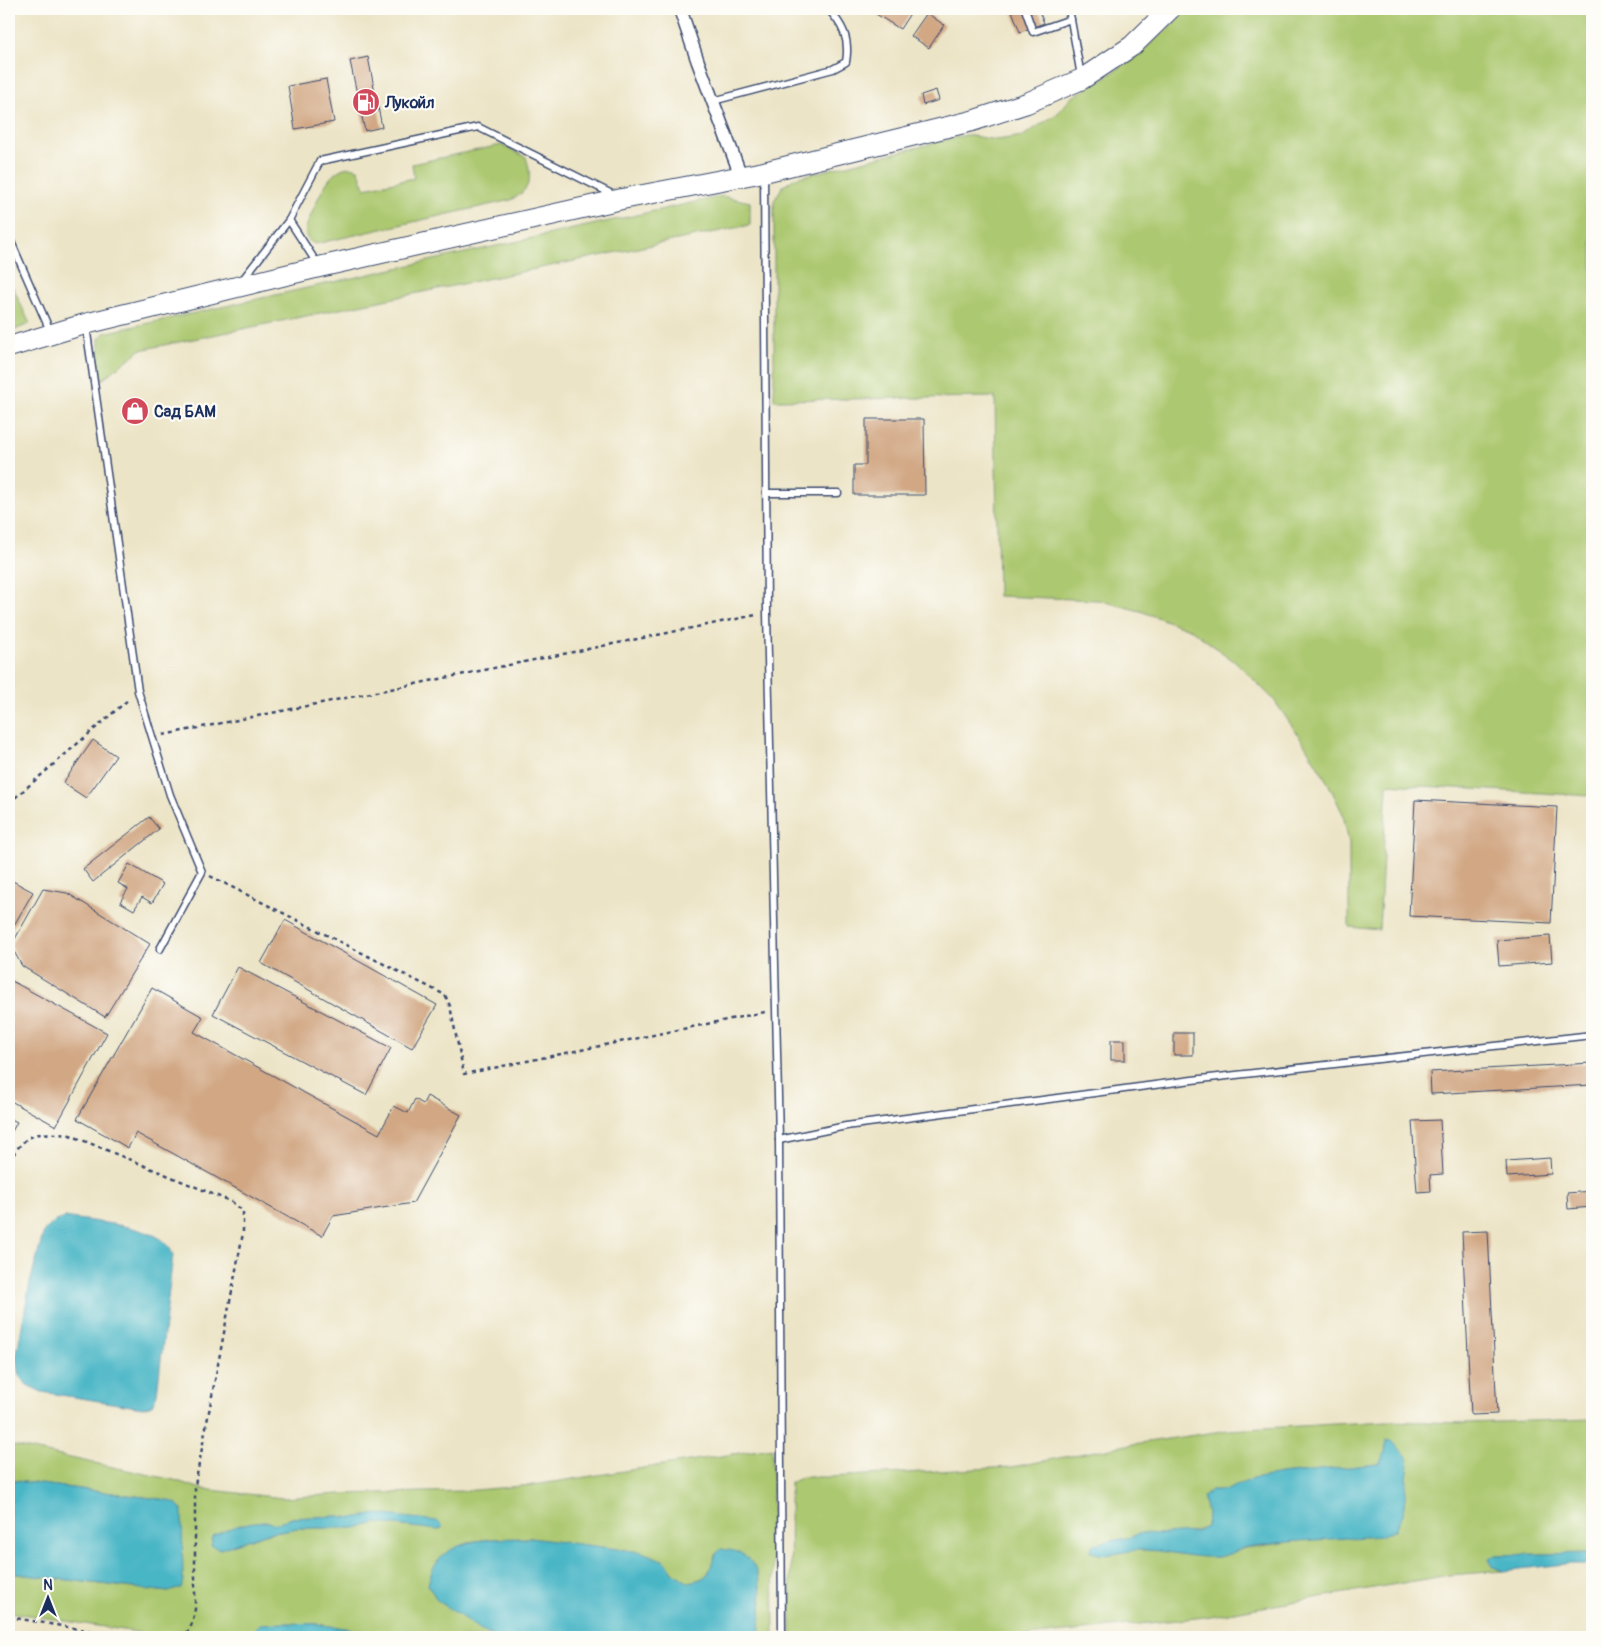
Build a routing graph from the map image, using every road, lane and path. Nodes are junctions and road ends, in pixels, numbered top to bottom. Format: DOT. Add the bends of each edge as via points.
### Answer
graph roads {
  1 [pos="680,9"];
  2 [pos="828,9"];
  3 [pos="1025,9"];
  4 [pos="1069,9"];
  5 [pos="1170,9"];
  6 [pos="1071,19"];
  7 [pos="1082,78"];
  8 [pos="713,101"];
  9 [pos="764,172"];
  10 [pos="740,176"];
  11 [pos="622,199"];
  12 [pos="290,220"];
  13 [pos="9,236"];
  14 [pos="319,267"];
  15 [pos="238,287"];
  16 [pos="86,324"];
  17 [pos="51,334"];
  18 [pos="9,348"];
  19 [pos="766,493"];
  20 [pos="838,493"];
  21 [pos="767,613"];
  22 [pos="138,691"];
  23 [pos="152,737"];
  24 [pos="9,803"];
  25 [pos="202,872"];
  26 [pos="160,949"];
  27 [pos="776,1010"];
  28 [pos="1592,1035"];
  29 [pos="779,1140"];
  30 [pos="9,1162"];
  31 [pos="9,1617"];
  32 [pos="126,1637"];
  33 [pos="181,1637"];
  34 [pos="782,1637"];
  1 -- 8 [label="street"];
  2 -- 8 [label="lane" via="846,37 846,62 833,69"];
  3 -- 6 [label="lane" via="1033,32"];
  4 -- 6 [label="lane"];
  5 -- 7 [label="main road" via="1132,46"];
  6 -- 7 [label="lane"];
  7 -- 9 [label="main road" via="1027,103 972,121"];
  8 -- 10 [label="street"];
  9 -- 10 [label="main road"];
  9 -- 19 [label="lane"];
  10 -- 11 [label="main road"];
  11 -- 12 [label="lane" via="478,128 320,161"];
  11 -- 14 [label="main road"];
  12 -- 14 [label="lane"];
  12 -- 15 [label="lane"];
  13 -- 17 [label="lane"];
  14 -- 15 [label="main road"];
  15 -- 16 [label="main road"];
  16 -- 17 [label="main road"];
  16 -- 22 [label="lane"];
  17 -- 18 [label="main road"];
  19 -- 20 [label="lane"];
  19 -- 21 [label="lane"];
  21 -- 23 [label="path"];
  21 -- 27 [label="lane"];
  22 -- 23 [label="lane"];
  22 -- 24 [label="path"];
  23 -- 25 [label="lane" via="170,795"];
  25 -- 26 [label="lane"];
  25 -- 27 [label="path" via="445,995 464,1074"];
  27 -- 29 [label="lane"];
  28 -- 29 [label="lane" via="1172,1083 846,1126"];
  29 -- 34 [label="lane"];
  30 -- 33 [label="path" via="30,1136 46,1133 70,1135 232,1202 242,1211 243,1232 194,1485 192,1626"];
  31 -- 32 [label="path"];
}
